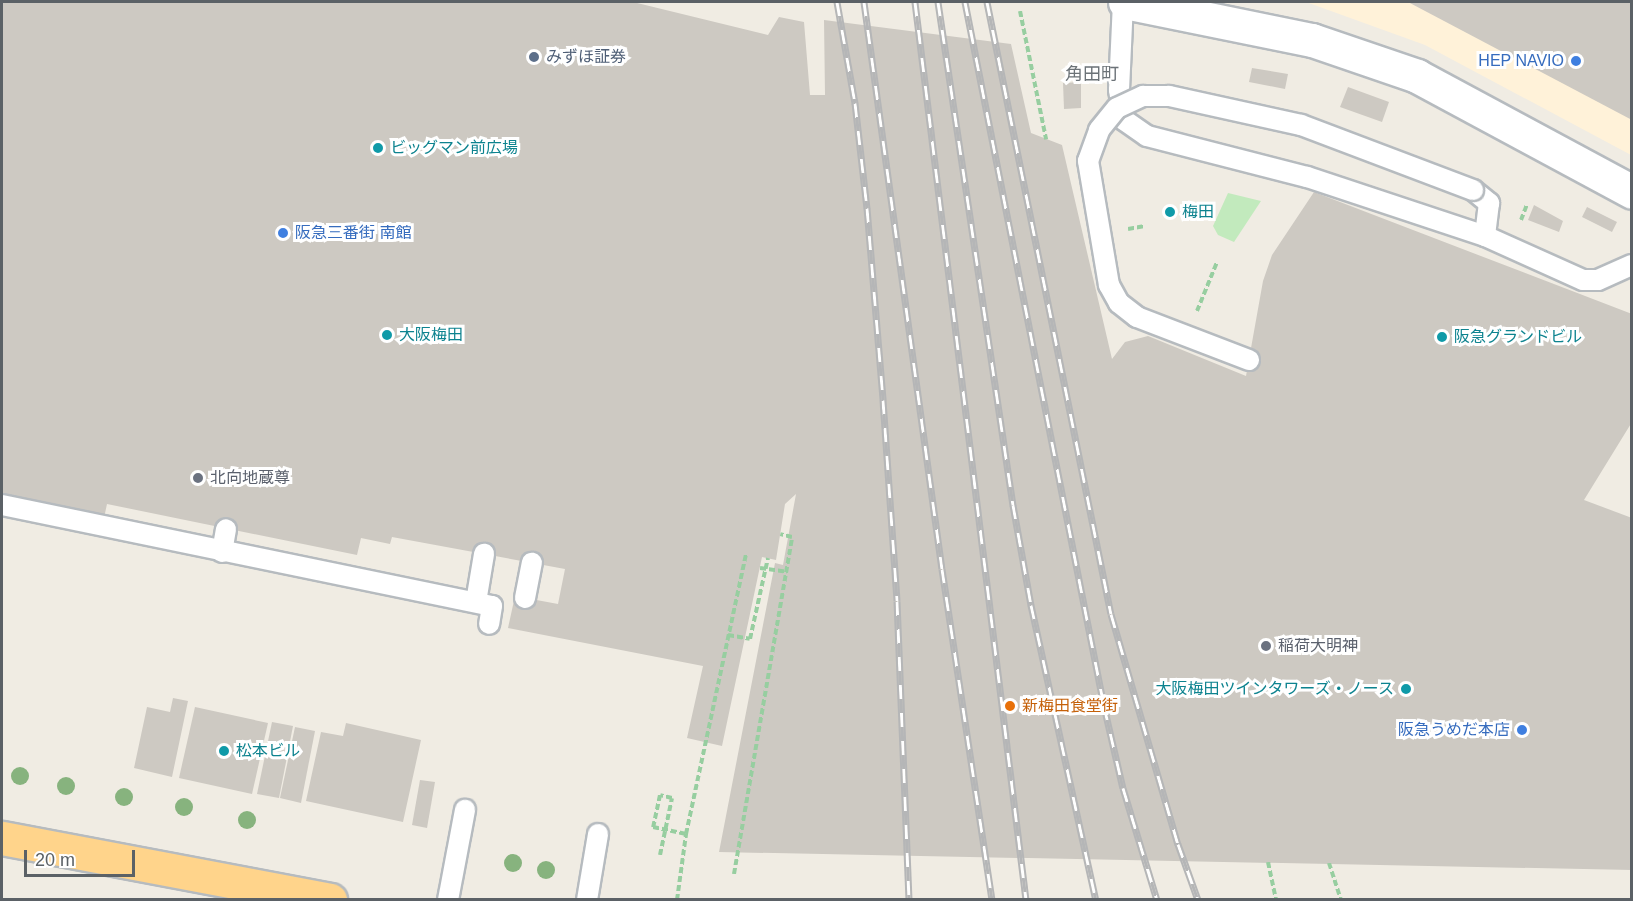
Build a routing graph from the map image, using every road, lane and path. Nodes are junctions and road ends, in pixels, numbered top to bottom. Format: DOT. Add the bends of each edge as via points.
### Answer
graph roads {
  1 [pos="1124,2"];
  2 [pos="1020,11"];
  3 [pos="1046,139"];
  4 [pos="1632,192"];
  5 [pos="1485,236"];
  6 [pos="1217,262"];
  7 [pos="1632,265"];
  8 [pos="1195,318"];
  9 [pos="1249,360"];
  10 [pos="2,505"];
  11 [pos="226,529"];
  12 [pos="780,534"];
  13 [pos="222,552"];
  14 [pos="484,554"];
  15 [pos="746,554"];
  16 [pos="768,558"];
  17 [pos="532,563"];
  18 [pos="760,568"];
  19 [pos="766,569"];
  20 [pos="787,572"];
  21 [pos="525,598"];
  22 [pos="476,602"];
  23 [pos="489,624"];
  24 [pos="728,635"];
  25 [pos="465,810"];
  26 [pos="598,834"];
  27 [pos="686,834"];
  28 [pos="2,838"];
  29 [pos="660,855"];
  30 [pos="1268,862"];
  31 [pos="1329,863"];
  32 [pos="734,874"];
  33 [pos="330,900"];
  34 [pos="448,900"];
  35 [pos="587,900"];
  36 [pos="677,900"];
  37 [pos="1276,900"];
  38 [pos="1341,900"];
  1 -- 4 [label="street" via="1312,40 1417,76"];
  1 -- 5 [label="lane" via="1119,90 1124,120 1147,136 1307,177"];
  2 -- 3 [label="path"];
  5 -- 7 [label="lane" via="1583,280 1599,280"];
  5 -- 9 [label="lane, bridge" via="1489,203 1473,190 1279,120 1169,96 1143,96 1117,108 1099,130 1088,161 1109,285 1119,303 1137,317"];
  6 -- 8 [label="path"];
  10 -- 13 [label="lane"];
  11 -- 13 [label="lane"];
  12 -- 20 [label="path" via="792,537"];
  13 -- 22 [label="lane"];
  14 -- 22 [label="lane"];
  15 -- 24 [label="path"];
  16 -- 19 [label="path"];
  17 -- 21 [label="lane"];
  18 -- 19 [label="path"];
  19 -- 20 [label="path"];
  19 -- 24 [label="path" via="750,639"];
  20 -- 32 [label="path"];
  22 -- 23 [label="lane" via="492,606"];
  24 -- 27 [label="path"];
  25 -- 34 [label="lane"];
  26 -- 35 [label="lane"];
  27 -- 29 [label="path" via="675,832 664,830 653,827 660,795 672,798 667,821 664,832"];
  27 -- 36 [label="path"];
  28 -- 33 [label="highway"];
  30 -- 37 [label="path"];
  31 -- 38 [label="path"];
}
